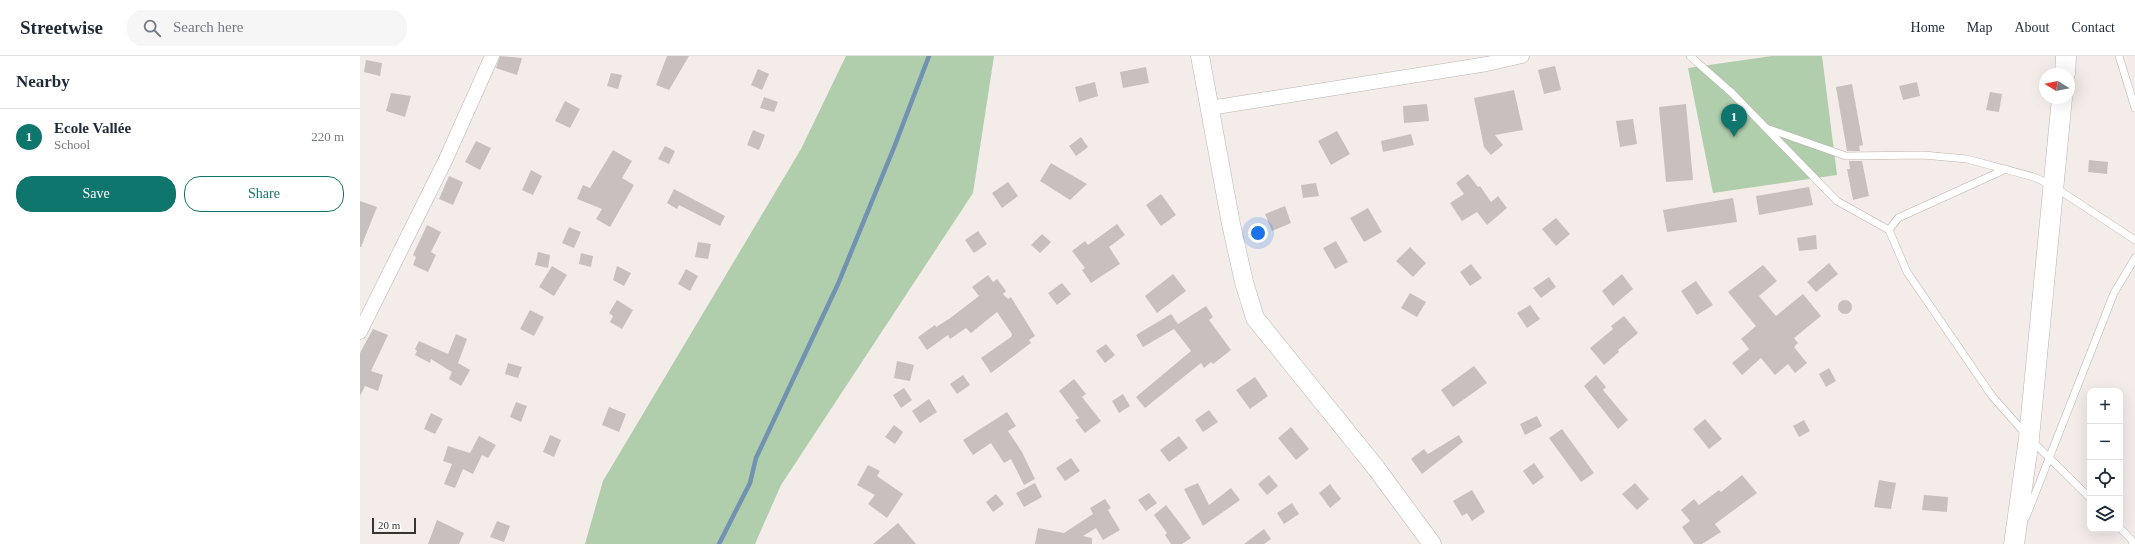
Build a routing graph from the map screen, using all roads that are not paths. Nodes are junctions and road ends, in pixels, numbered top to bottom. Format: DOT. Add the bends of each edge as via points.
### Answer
graph roads {
  1 [pos="492,56"];
  2 [pos="1200,56"];
  3 [pos="1522,56"];
  4 [pos="1690,56"];
  5 [pos="2066,56"];
  6 [pos="2119,56"];
  7 [pos="2065,68"];
  8 [pos="2061,104"];
  9 [pos="1210,108"];
  10 [pos="2135,108"];
  11 [pos="1767,129"];
  12 [pos="2006,169"];
  13 [pos="2053,186"];
  14 [pos="1890,230"];
  15 [pos="2135,240"];
  16 [pos="2135,258"];
  17 [pos="360,332"];
  18 [pos="2029,438"];
  19 [pos="2050,458"];
  20 [pos="2088,496"];
  21 [pos="2123,531"];
  22 [pos="2133,540"];
  23 [pos="1432,544"];
  24 [pos="2014,544"];
  25 [pos="2124,544"];
  1 -- 17 [label="street" via="446,159"];
  2 -- 9 [label="street"];
  3 -- 9 [label="street" via="1487,64"];
  4 -- 11 [label="lane" via="1727,88"];
  5 -- 7 [label="main road"];
  6 -- 10 [label="lane"];
  8 -- 13 [label="main road"];
  9 -- 23 [label="street" via="1231,224 1255,318 1376,468"];
  11 -- 12 [label="lane" via="1846,156 1922,155 1967,159"];
  11 -- 14 [label="lane" via="1837,201"];
  12 -- 13 [label="lane" via="2034,177"];
  12 -- 14 [label="lane" via="1898,218"];
  13 -- 15 [label="lane"];
  13 -- 18 [label="main road"];
  14 -- 18 [label="lane" via="1912,278 1992,396"];
  16 -- 19 [label="lane" via="2114,293"];
  18 -- 19 [label="lane"];
  18 -- 24 [label="main road"];
  19 -- 20 [label="lane"];
  19 -- 24 [label="lane"];
  21 -- 22 [label="lane"];
  22 -- 25 [label="lane"];
}
